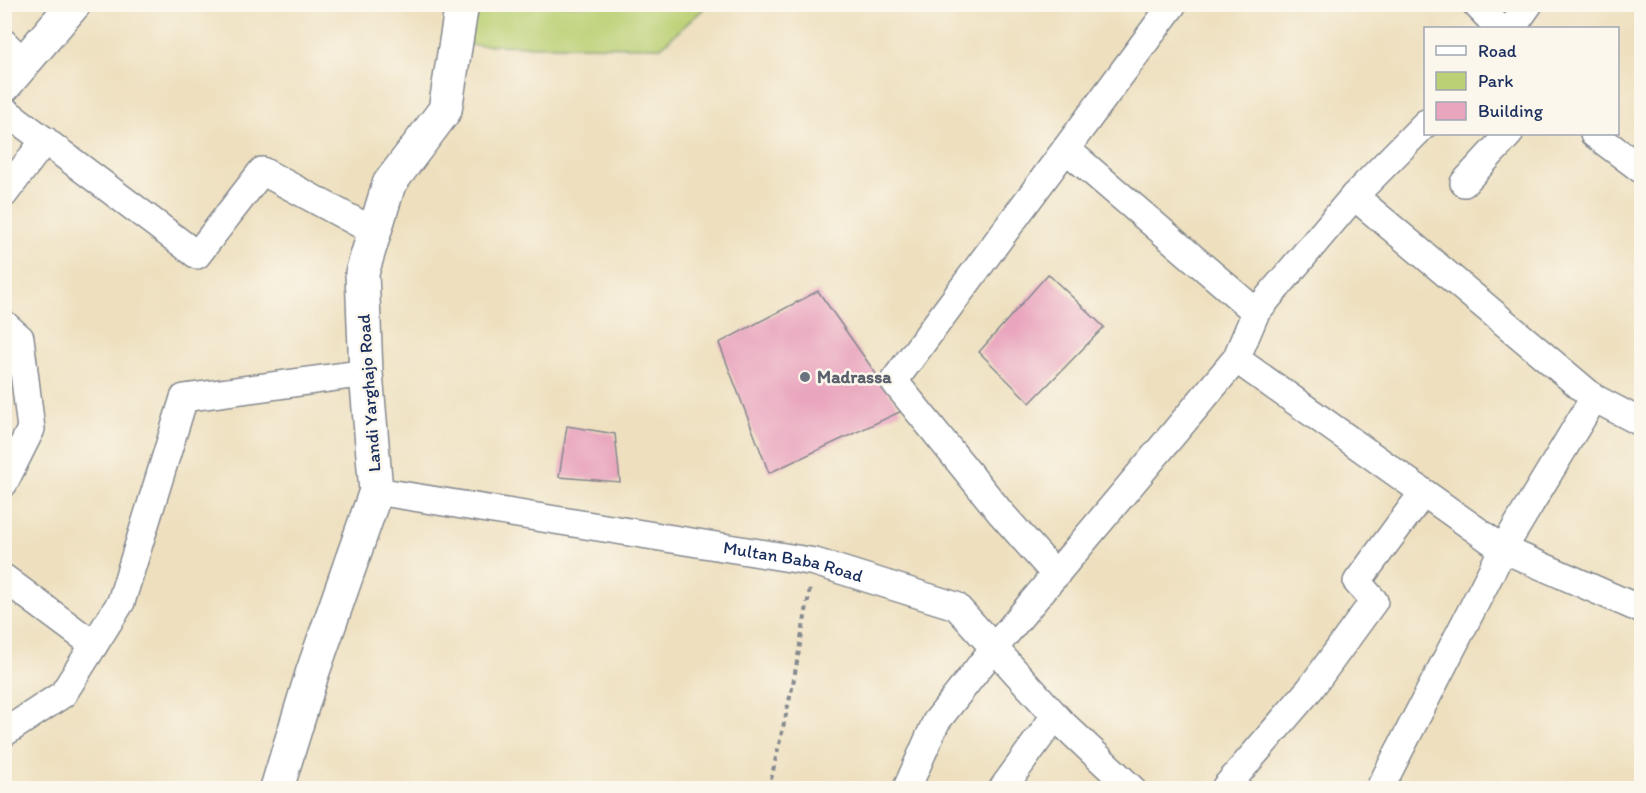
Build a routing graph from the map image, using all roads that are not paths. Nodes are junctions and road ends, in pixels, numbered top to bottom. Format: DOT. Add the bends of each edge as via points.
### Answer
graph roads {
  1 [pos="74,4"];
  2 [pos="462,4"];
  3 [pos="1173,4"];
  4 [pos="1476,4"];
  5 [pos="1529,4"];
  6 [pos="1498,27"];
  7 [pos="1513,27"];
  8 [pos="11,64"];
  9 [pos="4,110"];
  10 [pos="1424,124"];
  11 [pos="1508,135"];
  12 [pos="1595,135"];
  13 [pos="45,140"];
  14 [pos="1066,148"];
  15 [pos="1641,170"];
  16 [pos="1464,183"];
  17 [pos="4,194"];
  18 [pos="1354,196"];
  19 [pos="375,232"];
  20 [pos="1256,312"];
  21 [pos="4,324"];
  22 [pos="1236,359"];
  23 [pos="366,373"];
  24 [pos="1594,398"];
  25 [pos="1641,423"];
  26 [pos="4,483"];
  27 [pos="376,491"];
  28 [pos="1423,493"];
  29 [pos="1503,549"];
  30 [pos="1056,575"];
  31 [pos="4,578"];
  32 [pos="1641,610"];
  33 [pos="94,645"];
  34 [pos="994,648"];
  35 [pos="1055,716"];
  36 [pos="4,733"];
  37 [pos="277,789"];
  38 [pos="907,789"];
  39 [pos="1003,789"];
  40 [pos="1131,789"];
  41 [pos="1224,789"];
  42 [pos="1380,789"];
  1 -- 8 [label="street"];
  2 -- 19 [label="street, Landi Yarghajo Road" via="445,111 389,184"];
  3 -- 14 [label="street"];
  4 -- 6 [label="street"];
  5 -- 7 [label="street"];
  9 -- 13 [label="street"];
  10 -- 18 [label="street"];
  11 -- 16 [label="street"];
  12 -- 15 [label="street"];
  13 -- 17 [label="street"];
  13 -- 19 [label="street" via="197,255 262,171"];
  14 -- 20 [label="street"];
  14 -- 30 [label="street" via="894,381"];
  18 -- 20 [label="street"];
  18 -- 24 [label="street"];
  19 -- 23 [label="street, Landi Yarghajo Road" via="362,273"];
  20 -- 22 [label="street"];
  21 -- 26 [label="street" via="20,338 31,429"];
  22 -- 28 [label="street"];
  22 -- 30 [label="street"];
  23 -- 27 [label="street, Landi Yarghajo Road"];
  23 -- 33 [label="street" via="184,398 121,602"];
  24 -- 25 [label="street"];
  24 -- 29 [label="street"];
  27 -- 34 [label="street, Multan Baba Road" via="815,562 956,606"];
  27 -- 37 [label="street, Landi Yarghajo Road" via="312,674"];
  28 -- 29 [label="street"];
  28 -- 41 [label="street" via="1357,582 1374,601 1310,689"];
  29 -- 32 [label="street"];
  29 -- 42 [label="street"];
  30 -- 34 [label="street"];
  31 -- 33 [label="street"];
  33 -- 36 [label="street" via="63,694"];
  34 -- 35 [label="street, Multan Baba Road"];
  34 -- 38 [label="street" via="936,722"];
  35 -- 39 [label="street"];
  35 -- 40 [label="street, Multan Baba Road"];
}
